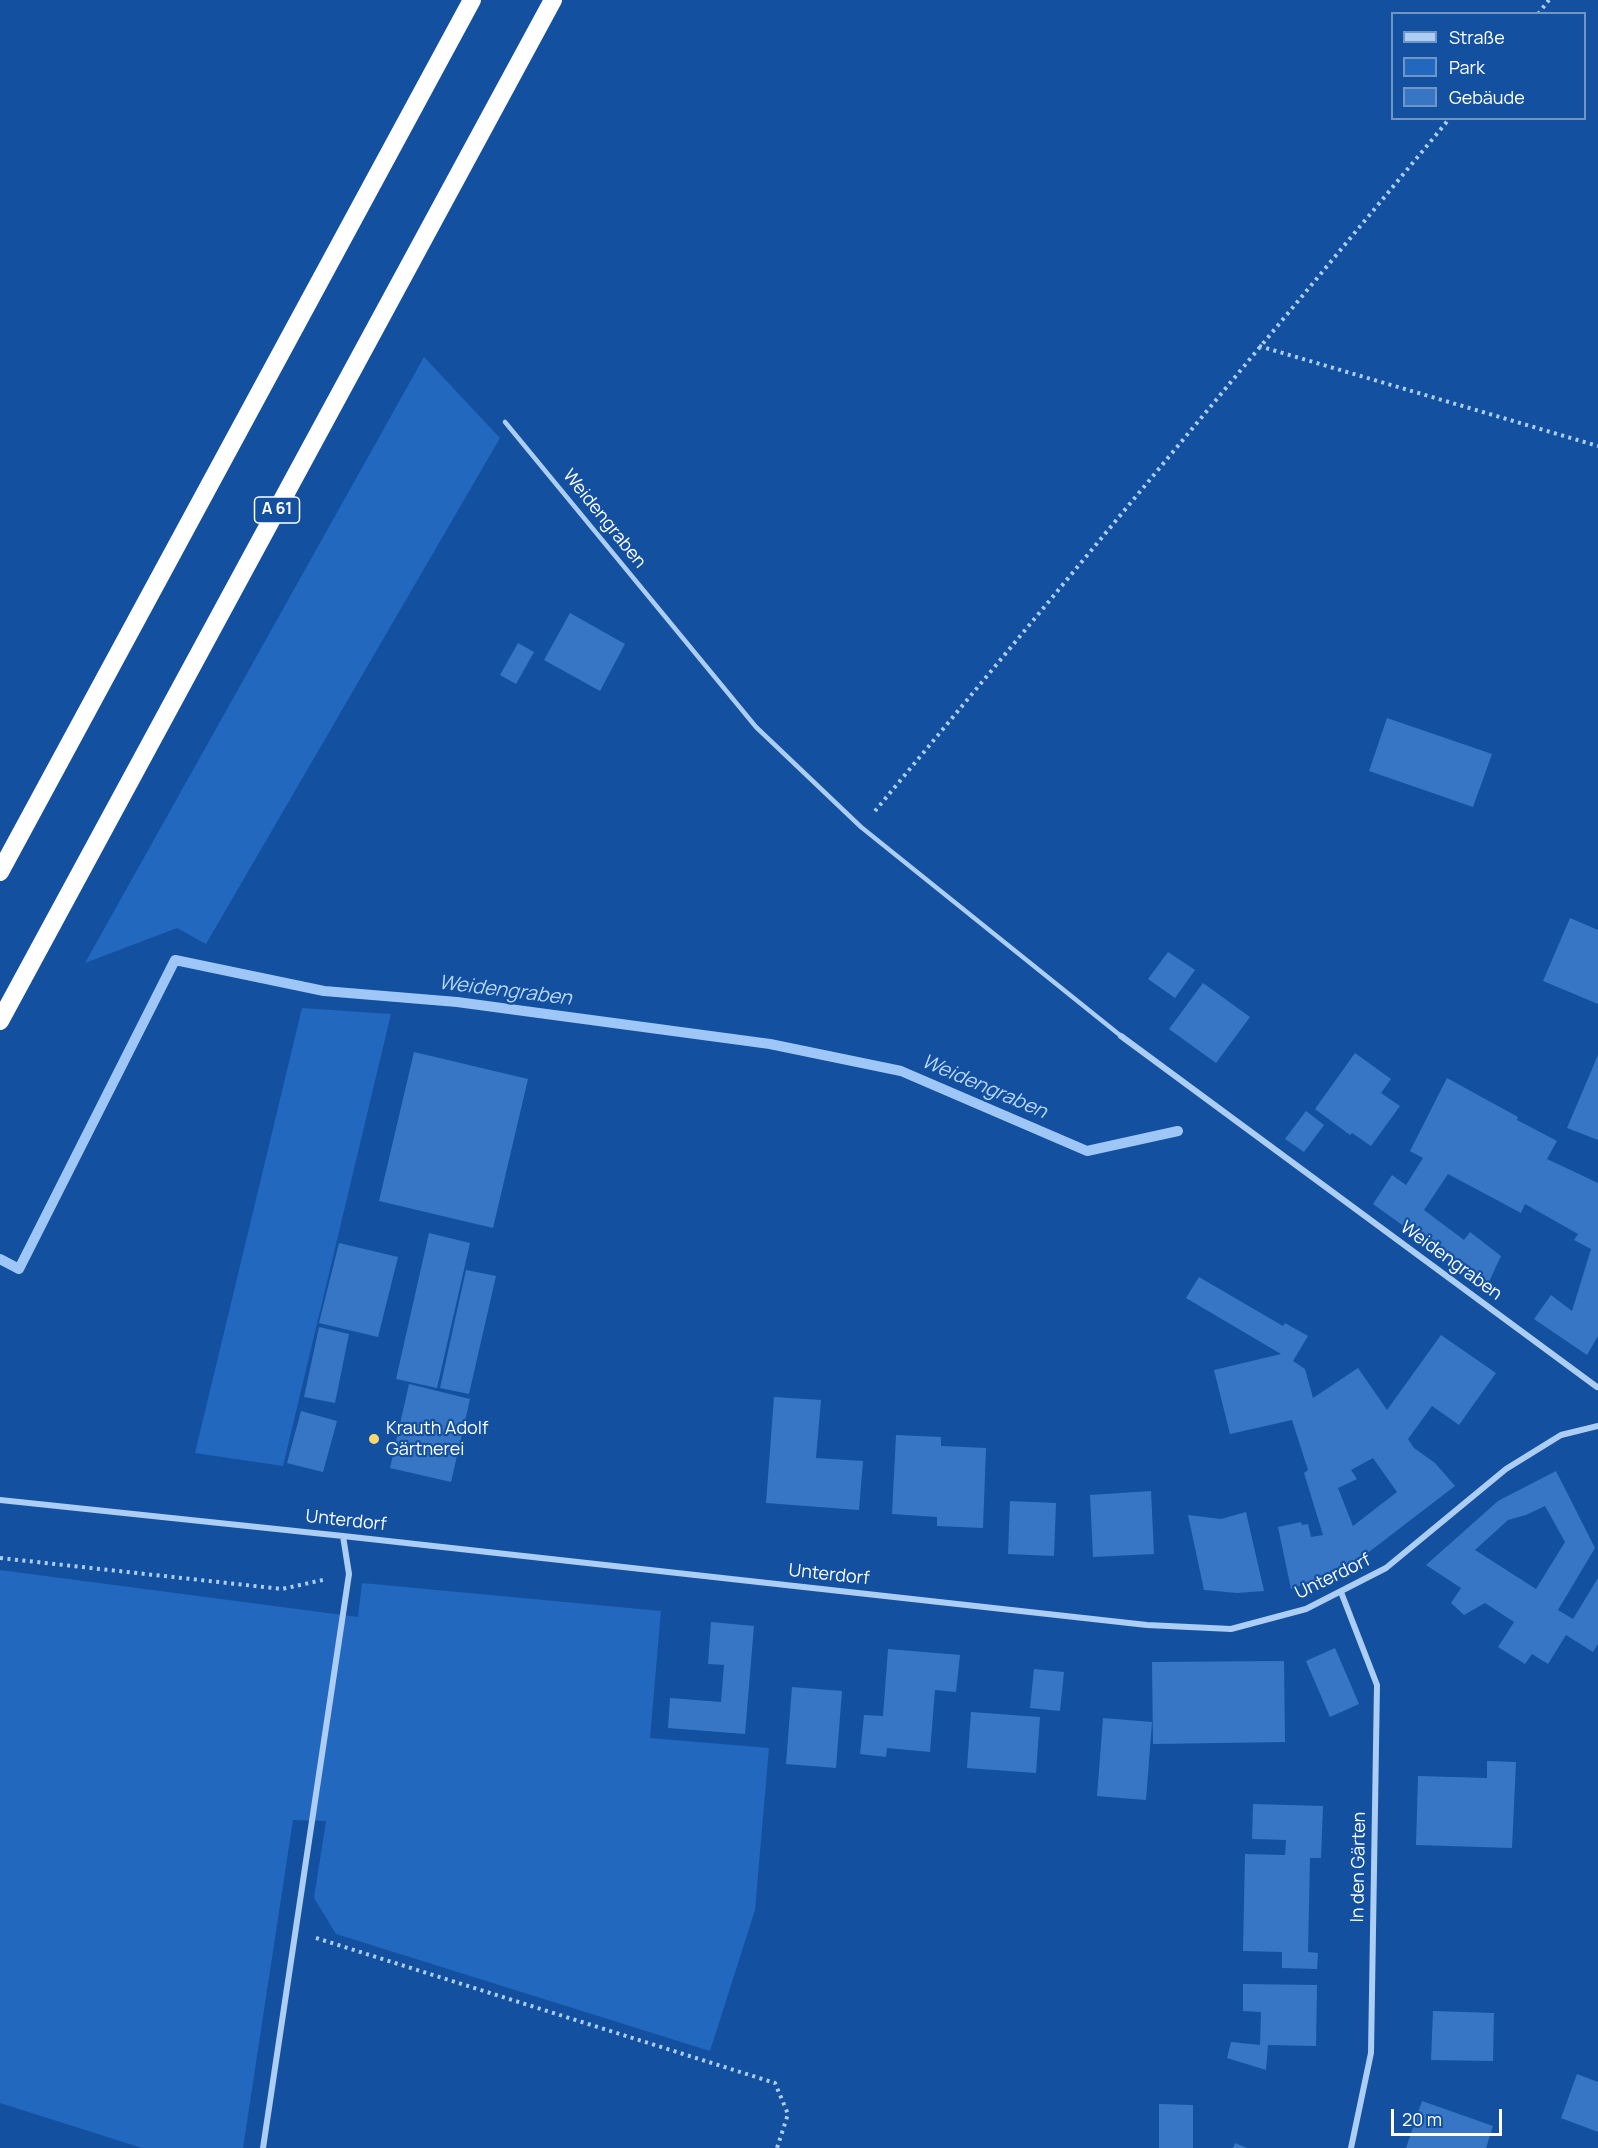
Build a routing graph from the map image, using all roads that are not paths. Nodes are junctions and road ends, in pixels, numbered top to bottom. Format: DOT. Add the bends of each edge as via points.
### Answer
graph roads {
  1 [pos="472,0"];
  2 [pos="553,0"];
  3 [pos="505,422"];
  4 [pos="0,872"];
  5 [pos="0,1021"];
  6 [pos="1121,1036"];
  7 [pos="1598,1388"];
  8 [pos="1598,1426"];
  9 [pos="0,1500"];
  10 [pos="343,1536"];
  11 [pos="1341,1592"];
  12 [pos="263,2148"];
  13 [pos="1351,2148"];
  1 -- 4 [label="highway"];
  2 -- 5 [label="highway, A 61"];
  3 -- 6 [label="lane, Weidengraben" via="756,727 861,827"];
  6 -- 7 [label="street, Weidengraben"];
  8 -- 11 [label="street, Unterdorf" via="1561,1435 1506,1469 1386,1568"];
  9 -- 10 [label="street, Unterdorf"];
  10 -- 11 [label="street, Unterdorf" via="1147,1625 1231,1629 1306,1609"];
  10 -- 12 [label="street" via="349,1574"];
  11 -- 13 [label="street, In den Gärten" via="1377,1685 1371,2053"];
}
